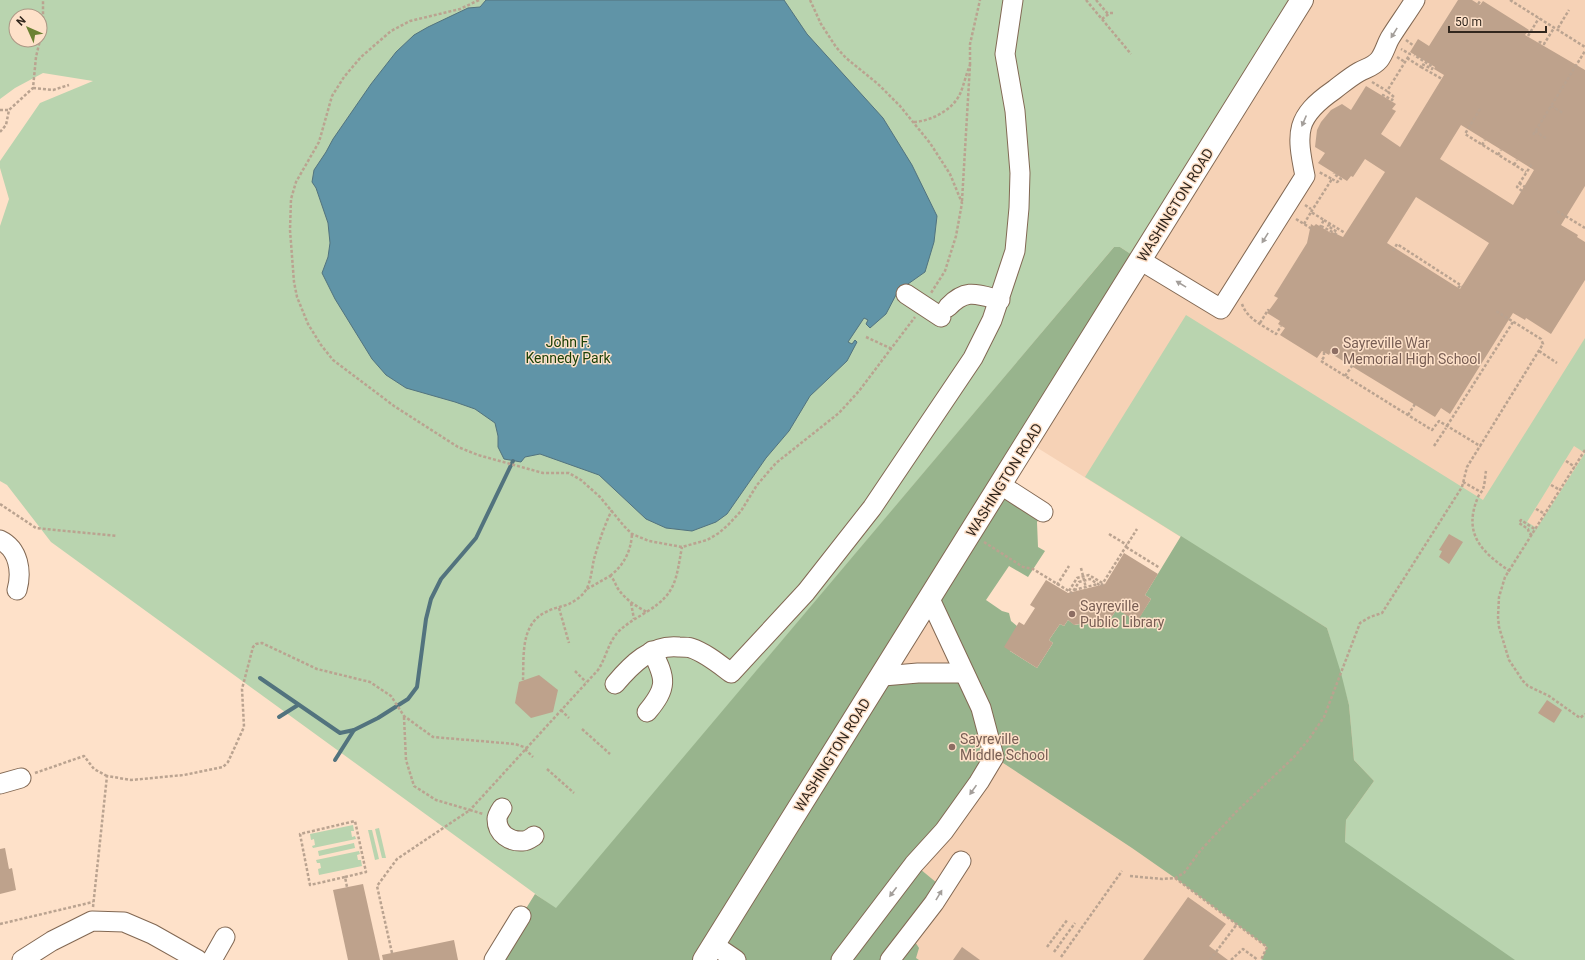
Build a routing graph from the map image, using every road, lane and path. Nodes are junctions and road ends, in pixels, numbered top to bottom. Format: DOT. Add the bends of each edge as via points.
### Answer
graph roads {
  1 [pos="478,0"];
  2 [pos="810,0"];
  3 [pos="980,0"];
  4 [pos="1013,0"];
  5 [pos="1086,0"];
  6 [pos="1096,0"];
  7 [pos="1302,0"];
  8 [pos="1415,0"];
  9 [pos="1481,0"];
  10 [pos="1510,0"];
  11 [pos="1478,4"];
  12 [pos="1569,10"];
  13 [pos="1114,13"];
  14 [pos="1108,14"];
  15 [pos="1539,18"];
  16 [pos="1102,19"];
  17 [pos="1556,28"];
  18 [pos="1528,36"];
  19 [pos="1409,42"];
  20 [pos="1540,43"];
  21 [pos="1399,46"];
  22 [pos="1414,46"];
  23 [pos="1585,47"];
  24 [pos="38,48"];
  25 [pos="1585,51"];
  26 [pos="1131,54"];
  27 [pos="1407,58"];
  28 [pos="1411,60"];
  29 [pos="970,65"];
  30 [pos="1421,67"];
  31 [pos="1442,79"];
  32 [pos="1369,80"];
  33 [pos="69,85"];
  34 [pos="1557,87"];
  35 [pos="33,88"];
  36 [pos="1561,89"];
  37 [pos="1386,91"];
  38 [pos="1383,96"];
  39 [pos="1547,102"];
  40 [pos="1551,105"];
  41 [pos="1480,109"];
  42 [pos="0,110"];
  43 [pos="9,110"];
  44 [pos="1563,113"];
  45 [pos="914,122"];
  46 [pos="1535,131"];
  47 [pos="0,132"];
  48 [pos="1533,135"];
  49 [pos="1547,139"];
  50 [pos="1485,140"];
  51 [pos="1482,145"];
  52 [pos="1501,150"];
  53 [pos="1498,155"];
  54 [pos="1517,160"];
  55 [pos="1532,164"];
  56 [pos="1514,165"];
  57 [pos="1316,170"];
  58 [pos="1526,172"];
  59 [pos="1334,173"];
  60 [pos="1332,180"];
  61 [pos="1519,183"];
  62 [pos="962,203"];
  63 [pos="1557,211"];
  64 [pos="1311,212"];
  65 [pos="1291,216"];
  66 [pos="1324,220"];
  67 [pos="1304,224"];
  68 [pos="1330,224"];
  69 [pos="1585,228"];
  70 [pos="1312,229"];
  71 [pos="1345,233"];
  72 [pos="1393,251"];
  73 [pos="1140,260"];
  74 [pos="1458,288"];
  75 [pos="906,294"];
  76 [pos="1000,300"];
  77 [pos="1242,300"];
  78 [pos="923,306"];
  79 [pos="1269,311"];
  80 [pos="1496,311"];
  81 [pos="1513,322"];
  82 [pos="1260,323"];
  83 [pos="1281,326"];
  84 [pos="866,337"];
  85 [pos="892,349"];
  86 [pos="1324,352"];
  87 [pos="1539,352"];
  88 [pos="1557,362"];
  89 [pos="1352,366"];
  90 [pos="1345,376"];
  91 [pos="1415,404"];
  92 [pos="1408,415"];
  93 [pos="1446,427"];
  94 [pos="1434,446"];
  95 [pos="1480,446"];
  96 [pos="1585,450"];
  97 [pos="1566,461"];
  98 [pos="1575,466"];
  99 [pos="1486,471"];
  100 [pos="1464,482"];
  101 [pos="1001,485"];
  102 [pos="1552,485"];
  103 [pos="1560,490"];
  104 [pos="1481,492"];
  105 [pos="0,504"];
  106 [pos="1536,509"];
  107 [pos="612,510"];
  108 [pos="1043,512"];
  109 [pos="1545,514"];
  110 [pos="1137,529"];
  111 [pos="1536,530"];
  112 [pos="632,534"];
  113 [pos="1109,534"];
  114 [pos="1532,535"];
  115 [pos="117,536"];
  116 [pos="0,540"];
  117 [pos="980,540"];
  118 [pos="1126,546"];
  119 [pos="682,547"];
  120 [pos="1069,566"];
  121 [pos="1082,568"];
  122 [pos="1160,568"];
  123 [pos="1510,572"];
  124 [pos="610,576"];
  125 [pos="1084,578"];
  126 [pos="1098,584"];
  127 [pos="1103,584"];
  128 [pos="1057,585"];
  129 [pos="1086,588"];
  130 [pos="587,589"];
  131 [pos="16,590"];
  132 [pos="1074,590"];
  133 [pos="1069,591"];
  134 [pos="930,599"];
  135 [pos="631,602"];
  136 [pos="559,608"];
  137 [pos="647,612"];
  138 [pos="634,619"];
  139 [pos="568,643"];
  140 [pos="652,651"];
  141 [pos="576,671"];
  142 [pos="964,673"];
  143 [pos="883,676"];
  144 [pos="523,680"];
  145 [pos="586,682"];
  146 [pos="615,684"];
  147 [pos="561,710"];
  148 [pos="647,712"];
  149 [pos="1585,714"];
  150 [pos="404,716"];
  151 [pos="569,718"];
  152 [pos="582,730"];
  153 [pos="526,749"];
  154 [pos="610,754"];
  155 [pos="533,757"];
  156 [pos="547,769"];
  157 [pos="107,776"];
  158 [pos="21,778"];
  159 [pos="0,784"];
  160 [pos="574,793"];
  161 [pos="470,810"];
  162 [pos="499,813"];
  163 [pos="534,836"];
  164 [pos="960,861"];
  165 [pos="1122,871"];
  166 [pos="1130,876"];
  167 [pos="345,877"];
  168 [pos="1175,878"];
  169 [pos="347,888"];
  170 [pos="93,902"];
  171 [pos="521,916"];
  172 [pos="1068,918"];
  173 [pos="92,921"];
  174 [pos="1074,923"];
  175 [pos="0,924"];
  176 [pos="1237,924"];
  177 [pos="225,937"];
  178 [pos="1047,947"];
  179 [pos="709,952"];
  180 [pos="1054,952"];
  181 [pos="392,953"];
  182 [pos="1061,957"];
  183 [pos="22,960"];
  184 [pos="198,960"];
  185 [pos="212,960"];
  186 [pos="494,960"];
  187 [pos="736,960"];
  188 [pos="841,960"];
  189 [pos="890,960"];
  190 [pos="1210,960"];
  191 [pos="1232,960"];
  192 [pos="1260,960"];
  1 -- 107 [label="path" via="460,9 410,21 391,31 347,73 332,96 319,142 296,182 291,199 292,269 297,297 308,324 333,360 394,406 458,447 543,473 569,473 590,488"];
  2 -- 45 [label="path" via="827,36 836,48 878,84"];
  3 -- 29 [label="path" via="970,44"];
  4 -- 76 [label="street" via="1005,54 1015,111 1020,173 1019,208 1015,251"];
  5 -- 16 [label="path"];
  6 -- 14 [label="path"];
  7 -- 73 [label="main road, WASHINGTON ROAD"];
  8 -- 73 [label="street, one-way" via="1389,40 1380,60 1321,99 1304,118 1299,145 1305,176 1221,308"];
  9 -- 11 [label="path"];
  10 -- 15 [label="path"];
  12 -- 17 [label="path"];
  13 -- 14 [label="path"];
  14 -- 16 [label="path"];
  15 -- 17 [label="path"];
  15 -- 18 [label="path"];
  16 -- 26 [label="path"];
  17 -- 20 [label="path" via="1544,44"];
  17 -- 23 [label="path"];
  19 -- 22 [label="path"];
  21 -- 27 [label="path" via="1410,54"];
  24 -- 35 [label="path"];
  25 -- 36 [label="path"];
  27 -- 28 [label="path"];
  27 -- 37 [label="path"];
  28 -- 30 [label="path"];
  28 -- 30 [label="path" via="1414,55 1433,67 1432,69 1422,64"];
  29 -- 45 [label="path" via="955,102 935,116"];
  29 -- 62 [label="path"];
  30 -- 31 [label="path"];
  32 -- 37 [label="path"];
  33 -- 35 [label="path" via="53,90"];
  34 -- 36 [label="path"];
  35 -- 43 [label="path"];
  36 -- 40 [label="path"];
  37 -- 38 [label="path" via="1394,97 1392,100"];
  39 -- 40 [label="path"];
  40 -- 44 [label="path"];
  40 -- 46 [label="path"];
  41 -- 51 [label="path" via="1465,134"];
  42 -- 43 [label="path"];
  43 -- 47 [label="path" via="6,125"];
  45 -- 62 [label="path" via="950,174"];
  46 -- 48 [label="path"];
  46 -- 49 [label="path"];
  50 -- 51 [label="path"];
  51 -- 53 [label="path"];
  52 -- 53 [label="path"];
  53 -- 56 [label="path"];
  54 -- 56 [label="path"];
  55 -- 58 [label="path"];
  56 -- 58 [label="path"];
  57 -- 60 [label="path"];
  58 -- 61 [label="path"];
  59 -- 60 [label="path" via="1341,179 1337,182"];
  60 -- 64 [label="path"];
  61 -- 61 [label="path" via="1517,187 1521,190 1524,186"];
  62 -- 78 [label="path" via="956,236 945,271"];
  63 -- 69 [label="path"];
  64 -- 66 [label="path"];
  64 -- 67 [label="path"];
  65 -- 67 [label="path"];
  66 -- 68 [label="path"];
  66 -- 68 [label="path" via="1321,226 1336,234 1337,232 1328,226"];
  67 -- 70 [label="path"];
  68 -- 71 [label="path"];
  72 -- 74 [label="path" via="1397,244 1462,285"];
  73 -- 101 [label="main road, WASHINGTON ROAD"];
  75 -- 78 [label="street"];
  76 -- 78 [label="street" via="969,293 960,297 944,312"];
  76 -- 140 [label="street" via="973,358 872,508 806,592 731,673 710,657 690,647 669,646"];
  77 -- 82 [label="path" via="1245,311"];
  78 -- 85 [label="path"];
  79 -- 82 [label="path"];
  80 -- 81 [label="path"];
  81 -- 87 [label="path" via="1543,341"];
  81 -- 93 [label="path" via="1492,350"];
  82 -- 83 [label="path" via="1276,334"];
  84 -- 85 [label="path"];
  85 -- 119 [label="path" via="839,413 766,473 741,511 719,533 707,540"];
  86 -- 90 [label="path" via="1321,362"];
  87 -- 88 [label="path"];
  87 -- 95 [label="path"];
  89 -- 90 [label="path"];
  90 -- 92 [label="path"];
  91 -- 92 [label="path"];
  92 -- 93 [label="path" via="1432,430 1439,421"];
  93 -- 94 [label="path"];
  93 -- 95 [label="path"];
  95 -- 100 [label="path" via="1467,467"];
  96 -- 98 [label="path"];
  97 -- 98 [label="path"];
  98 -- 103 [label="path"];
  99 -- 104 [label="path"];
  100 -- 104 [label="path"];
  100 -- 168 [label="path" via="1382,613 1370,616 1360,623 1324,717 1309,739 1294,757 1236,812 1200,851 1184,873"];
  101 -- 108 [label="street"];
  101 -- 134 [label="main road, WASHINGTON ROAD"];
  102 -- 103 [label="path"];
  103 -- 109 [label="path"];
  104 -- 123 [label="path" via="1474,512 1475,536 1485,553"];
  105 -- 115 [label="path" via="36,528"];
  106 -- 109 [label="path"];
  107 -- 112 [label="path"];
  107 -- 130 [label="path" via="604,525"];
  109 -- 111 [label="path" via="1538,522"];
  110 -- 118 [label="path"];
  111 -- 114 [label="path"];
  111 -- 114 [label="path" via="1521,520 1519,523"];
  112 -- 119 [label="path" via="649,542"];
  112 -- 124 [label="path" via="629,554"];
  113 -- 118 [label="path"];
  114 -- 123 [label="path"];
  116 -- 131 [label="street" via="14,553 19,565 20,575"];
  117 -- 128 [label="path"];
  118 -- 122 [label="path"];
  118 -- 127 [label="path"];
  119 -- 137 [label="path" via="676,581 670,593"];
  120 -- 128 [label="path"];
  121 -- 125 [label="path"];
  123 -- 149 [label="path" via="1505,578 1499,597 1498,617 1509,660 1528,686 1549,696 1580,718"];
  124 -- 130 [label="path"];
  124 -- 135 [label="path" via="619,591"];
  125 -- 126 [label="path"];
  125 -- 127 [label="path" via="1089,575"];
  125 -- 129 [label="path"];
  125 -- 132 [label="path"];
  125 -- 133 [label="path" via="1077,578"];
  126 -- 127 [label="path"];
  126 -- 129 [label="path"];
  128 -- 133 [label="path"];
  129 -- 132 [label="path"];
  130 -- 136 [label="path" via="578,598"];
  132 -- 133 [label="path" via="1072,593"];
  134 -- 142 [label="street"];
  134 -- 143 [label="main road, WASHINGTON ROAD"];
  135 -- 137 [label="path"];
  135 -- 138 [label="path"];
  136 -- 139 [label="path"];
  136 -- 144 [label="path" via="546,612 530,627 524,648"];
  137 -- 138 [label="path"];
  138 -- 145 [label="path" via="610,643 601,666"];
  140 -- 146 [label="street" via="630,667"];
  140 -- 148 [label="street" via="664,680 659,698"];
  141 -- 145 [label="path"];
  142 -- 143 [label="street"];
  142 -- 188 [label="street, one-way" via="980,708 994,757 944,831 914,864"];
  143 -- 179 [label="main road, WASHINGTON ROAD"];
  145 -- 147 [label="path"];
  147 -- 151 [label="path"];
  147 -- 153 [label="path"];
  150 -- 153 [label="path" via="433,737 516,744"];
  150 -- 157 [label="path" via="391,696 370,682 317,669 262,643 256,644 242,689 244,727 228,762 223,767 184,775 131,780"];
  150 -- 161 [label="path" via="406,760 414,786 436,800"];
  152 -- 154 [label="path"];
  153 -- 155 [label="path"];
  153 -- 161 [label="path"];
  156 -- 160 [label="path"];
  157 -- 158 [label="path" via="94,769 84,756"];
  157 -- 170 [label="path"];
  158 -- 159 [label="street"];
  161 -- 162 [label="path"];
  161 -- 181 [label="path" via="397,859 377,886"];
  162 -- 163 [label="street" via="500,830 505,837 524,842"];
  189 -- 164 [label="street, one-way" via="934,903"];
  165 -- 182 [label="path"];
  166 -- 168 [label="path"];
  167 -- 167 [label="path" via="310,885 300,834 355,821 366,872"];
  167 -- 169 [label="path"];
  168 -- 176 [label="path"];
  170 -- 173 [label="path"];
  170 -- 175 [label="path"];
  171 -- 186 [label="street"];
  172 -- 178 [label="path"];
  173 -- 183 [label="street"];
  173 -- 184 [label="street" via="124,922 152,934"];
  174 -- 180 [label="path"];
  176 -- 190 [label="path"];
  176 -- 192 [label="path" via="1267,947"];
  177 -- 185 [label="street"];
  179 -- 187 [label="street"];
  191 -- 192 [label="path" via="1244,949"];
}
